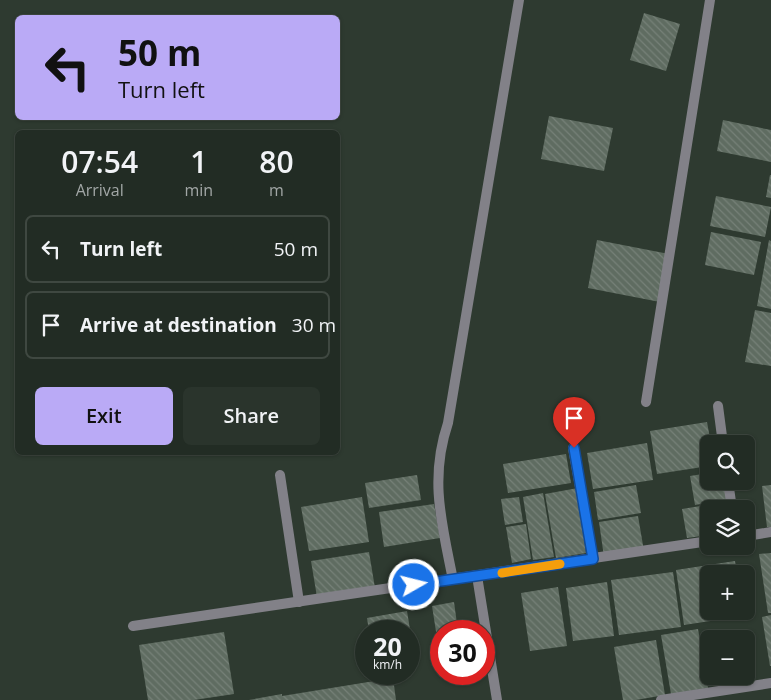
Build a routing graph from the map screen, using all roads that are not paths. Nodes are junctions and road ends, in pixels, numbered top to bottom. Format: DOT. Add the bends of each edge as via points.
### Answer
graph roads {
  1 [pos="519,0"];
  2 [pos="710,0"];
  3 [pos="646,402"];
  4 [pos="718,406"];
  5 [pos="722,435"];
  6 [pos="574,448"];
  7 [pos="280,475"];
  8 [pos="771,532"];
  9 [pos="755,535"];
  10 [pos="700,542"];
  11 [pos="593,559"];
  12 [pos="478,576"];
  13 [pos="453,580"];
  14 [pos="299,602"];
  15 [pos="133,626"];
  16 [pos="771,682"];
  17 [pos="497,700"];
  18 [pos="660,700"];
  1 -- 13 [label="street" via="448,423 441,443 437,481"];
  2 -- 3 [label="street"];
  4 -- 5 [label="street"];
  6 -- 11 [label="street"];
  7 -- 14 [label="street"];
  8 -- 9 [label="street"];
  10 -- 11 [label="street"];
  11 -- 12 [label="street"];
  12 -- 13 [label="street"];
  12 -- 17 [label="street"];
  13 -- 14 [label="street"];
  14 -- 15 [label="street"];
  16 -- 18 [label="street"];
}
